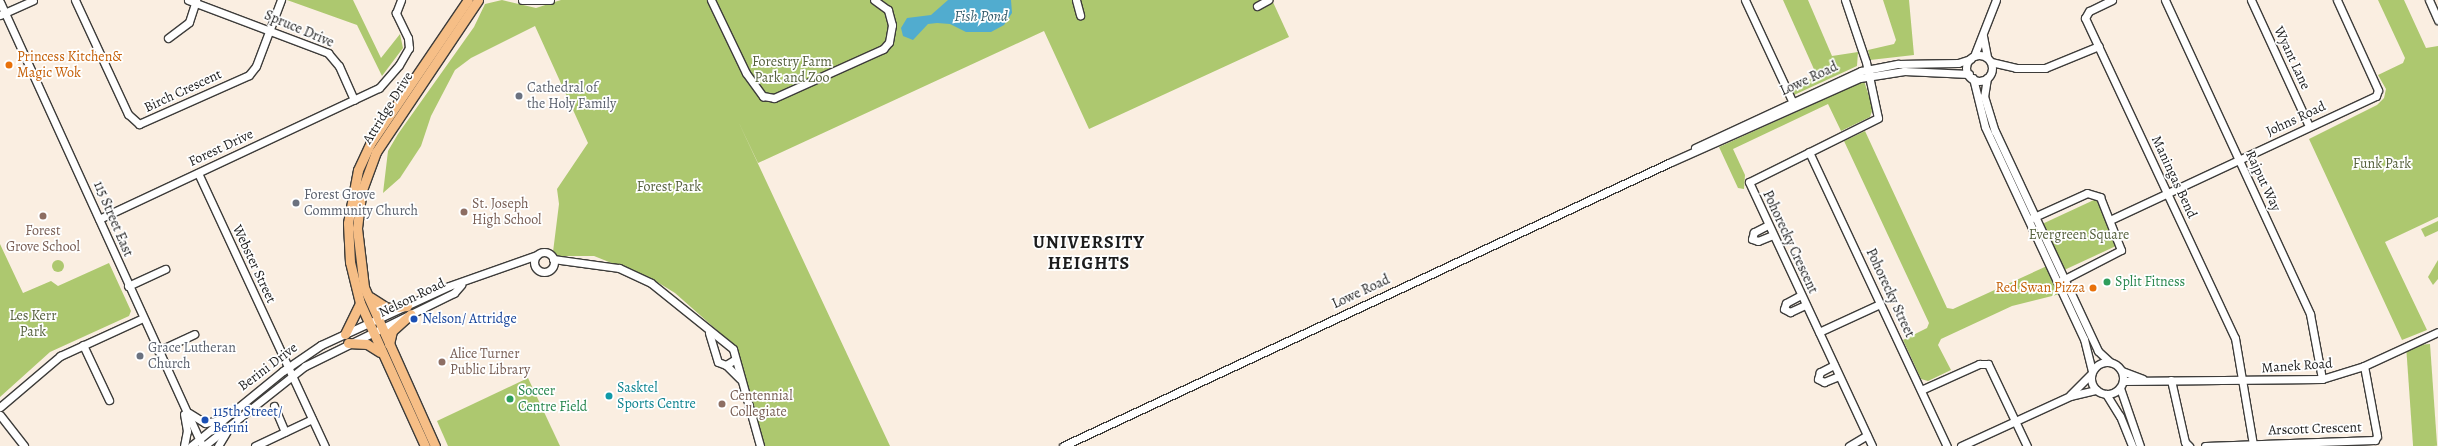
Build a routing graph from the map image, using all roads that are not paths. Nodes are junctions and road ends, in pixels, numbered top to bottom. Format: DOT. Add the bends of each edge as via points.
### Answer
graph roads {
  1 [pos="33,0"];
  2 [pos="75,0"];
  3 [pos="188,0"];
  4 [pos="281,0"];
  5 [pos="401,0"];
  6 [pos="485,0"];
  7 [pos="522,0"];
  8 [pos="550,0"];
  9 [pos="711,0"];
  10 [pos="874,0"];
  11 [pos="1076,0"];
  12 [pos="1268,0"];
  13 [pos="1745,0"];
  14 [pos="1845,0"];
  15 [pos="1996,0"];
  16 [pos="2112,0"];
  17 [pos="2165,0"];
  18 [pos="2251,0"];
  19 [pos="2337,0"];
  20 [pos="2429,0"];
  21 [pos="0,2"];
  22 [pos="196,2"];
  23 [pos="473,2"];
  24 [pos="1257,6"];
  25 [pos="2,14"];
  26 [pos="1080,15"];
  27 [pos="2438,20"];
  28 [pos="270,30"];
  29 [pos="1984,31"];
  30 [pos="168,38"];
  31 [pos="2099,46"];
  32 [pos="1972,57"];
  33 [pos="1989,60"];
  34 [pos="2016,68"];
  35 [pos="1869,72"];
  36 [pos="1971,76"];
  37 [pos="1989,76"];
  38 [pos="354,100"];
  39 [pos="1794,105"];
  40 [pos="2309,126"];
  41 [pos="1810,152"];
  42 [pos="2239,160"];
  43 [pos="198,173"];
  44 [pos="2167,194"];
  45 [pos="2032,218"];
  46 [pos="99,219"];
  47 [pos="2110,220"];
  48 [pos="1768,225"];
  49 [pos="1773,235"];
  50 [pos="537,255"];
  51 [pos="553,262"];
  52 [pos="512,263"];
  53 [pos="535,267"];
  54 [pos="165,269"];
  55 [pos="2061,280"];
  56 [pos="128,286"];
  57 [pos="367,293"];
  58 [pos="1801,295"];
  59 [pos="360,303"];
  60 [pos="1880,304"];
  61 [pos="1806,305"];
  62 [pos="409,310"];
  63 [pos="143,318"];
  64 [pos="373,320"];
  65 [pos="377,329"];
  66 [pos="708,331"];
  67 [pos="1819,332"];
  68 [pos="2438,332"];
  69 [pos="194,334"];
  70 [pos="345,334"];
  71 [pos="348,343"];
  72 [pos="83,345"];
  73 [pos="725,345"];
  74 [pos="389,346"];
  75 [pos="158,351"];
  76 [pos="715,352"];
  77 [pos="384,357"];
  78 [pos="734,360"];
  79 [pos="2110,362"];
  80 [pos="726,365"];
  81 [pos="1834,365"];
  82 [pos="288,366"];
  83 [pos="2364,366"];
  84 [pos="2122,371"];
  85 [pos="2091,372"];
  86 [pos="292,376"];
  87 [pos="1839,376"];
  88 [pos="740,379"];
  89 [pos="2322,379"];
  90 [pos="2147,380"];
  91 [pos="2170,380"];
  92 [pos="2244,382"];
  93 [pos="2121,385"];
  94 [pos="1921,390"];
  95 [pos="2096,390"];
  96 [pos="2106,394"];
  97 [pos="2070,396"];
  98 [pos="109,400"];
  99 [pos="181,400"];
  100 [pos="274,406"];
  101 [pos="0,407"];
  102 [pos="0,415"];
  103 [pos="226,417"];
  104 [pos="312,419"];
  105 [pos="2015,420"];
  106 [pos="233,423"];
  107 [pos="286,432"];
  108 [pos="1867,436"];
  109 [pos="202,444"];
  110 [pos="2253,444"];
  111 [pos="24,446"];
  112 [pos="184,446"];
  113 [pos="191,446"];
  114 [pos="218,446"];
  115 [pos="255,446"];
  116 [pos="325,446"];
  117 [pos="425,446"];
  118 [pos="436,446"];
  119 [pos="760,446"];
  120 [pos="1063,446"];
  121 [pos="1849,446"];
  122 [pos="1870,446"];
  123 [pos="1947,446"];
  124 [pos="1961,446"];
  125 [pos="2027,446"];
  126 [pos="2132,446"];
  127 [pos="2140,446"];
  128 [pos="2189,446"];
  129 [pos="2205,446"];
  1 -- 25 [label="street"];
  2 -- 28 [label="street, Birch Crescent" via="128,114 139,124 248,75 256,66"];
  3 -- 22 [label="street, Spruce Drive"];
  4 -- 28 [label="street, Birch Crescent"];
  5 -- 38 [label="street, Forest Drive" via="396,13 408,38 408,52 384,83"];
  6 -- 23 [label="main road"];
  7 -- 8 [label="street"];
  9 -- 10 [label="street" via="746,73 763,96 774,98 883,49 889,42 892,25 888,10"];
  11 -- 26 [label="street"];
  12 -- 24 [label="street"];
  13 -- 39 [label="street"];
  14 -- 35 [label="street"];
  15 -- 29 [label="street"];
  16 -- 31 [label="street, Maningas Bend" via="2085,14"];
  17 -- 42 [label="street, Rajput Way"];
  18 -- 40 [label="street, Wyant Lane"];
  19 -- 40 [label="street, Johns Road" via="2378,93"];
  20 -- 27 [label="street"];
  21 -- 25 [label="street, 115 Street East"];
  22 -- 28 [label="street, Spruce Drive"];
  22 -- 30 [label="street" via="189,22"];
  23 -- 57 [label="main road, Attridge Drive" via="388,130 371,165 362,190 357,228 357,252"];
  23 -- 59 [label="main road, Attridge Drive" via="385,118 358,170 351,197 347,236"];
  25 -- 46 [label="street, 115 Street East"];
  28 -- 38 [label="street, Spruce Drive" via="333,56"];
  29 -- 32 [label="street"];
  29 -- 33 [label="street"];
  31 -- 34 [label="street" via="2056,65"];
  31 -- 44 [label="street, Maningas Bend"];
  32 -- 33 [label="street, Lowe Road"];
  32 -- 35 [label="street, Lowe Road" via="1958,63 1898,64"];
  32 -- 36 [label="street"];
  33 -- 34 [label="street, Lowe Road"];
  33 -- 37 [label="street"];
  34 -- 37 [label="street, Lowe Road"];
  35 -- 36 [label="street, Lowe Road" via="1904,70"];
  35 -- 39 [label="street, Lowe Road"];
  35 -- 41 [label="street, Pohorecky Crescent" via="1878,118"];
  36 -- 37 [label="street, Lowe Road"];
  36 -- 45 [label="street" via="1985,127"];
  37 -- 45 [label="street" via="1984,87 1991,120"];
  38 -- 43 [label="street, Forest Drive"];
  39 -- 120 [label="street, Lowe Road"];
  40 -- 42 [label="street, Johns Road"];
  41 -- 48 [label="street, Pohorecky Crescent" via="1749,181"];
  41 -- 60 [label="street, Pohorecky Street"];
  42 -- 44 [label="street, Johns Road"];
  42 -- 89 [label="street, Rajput Way" via="2310,314"];
  43 -- 46 [label="street, Forest Drive"];
  43 -- 82 [label="street, Webster Street"];
  44 -- 47 [label="street, Johns Road"];
  44 -- 92 [label="street, Maningas Bend" via="2230,326"];
  45 -- 47 [label="street" via="2091,192 2100,197"];
  45 -- 55 [label="street"];
  46 -- 56 [label="street, 115 Street East"];
  47 -- 55 [label="street" via="2121,244 2119,252"];
  48 -- 49 [label="street, Pohorecky Crescent"];
  48 -- 49 [label="street" via="1754,232 1752,239 1758,242"];
  49 -- 58 [label="street, Pohorecky Crescent"];
  50 -- 51 [label="street" via="547,253"];
  50 -- 52 [label="street, Nelson Road"];
  50 -- 53 [label="street"];
  51 -- 53 [label="street" via="546,272"];
  51 -- 66 [label="street" via="566,261 619,268 651,283 694,315"];
  52 -- 53 [label="street"];
  52 -- 62 [label="street, Nelson Road" via="461,285 454,293"];
  54 -- 56 [label="street"];
  55 -- 79 [label="street" via="2098,351"];
  55 -- 85 [label="street" via="2090,355"];
  56 -- 63 [label="street, 115 Street East"];
  57 -- 62 [label="main road" via="376,304"];
  57 -- 64 [label="main road, Attridge Drive"];
  58 -- 61 [label="street, Pohorecky Crescent"];
  58 -- 61 [label="street" via="1786,302 1784,309 1790,312"];
  59 -- 64 [label="main road, Attridge Drive"];
  59 -- 70 [label="main road" via="353,323"];
  60 -- 67 [label="street"];
  60 -- 94 [label="street, Pohorecky Street"];
  61 -- 67 [label="street, Pohorecky Crescent"];
  62 -- 64 [label="street, Nelson Road"];
  62 -- 65 [label="street, Nelson Road"];
  62 -- 74 [label="main road" via="392,331"];
  63 -- 72 [label="street"];
  63 -- 75 [label="street, 115 Street East"];
  64 -- 65 [label="main road, Attridge Drive"];
  64 -- 70 [label="street, Berini Drive"];
  65 -- 71 [label="street, Berini Drive"];
  65 -- 74 [label="main road, Attridge Drive"];
  65 -- 77 [label="main road, Attridge Drive"];
  66 -- 73 [label="street"];
  66 -- 76 [label="street"];
  67 -- 81 [label="street, Pohorecky Crescent"];
  68 -- 83 [label="street, Manek Road"];
  69 -- 75 [label="street"];
  70 -- 82 [label="street, Berini Drive"];
  71 -- 77 [label="main road" via="368,344"];
  71 -- 86 [label="street, Berini Drive"];
  72 -- 98 [label="street"];
  72 -- 101 [label="street" via="53,360"];
  73 -- 76 [label="street"];
  73 -- 78 [label="street" via="734,351"];
  74 -- 118 [label="main road, Attridge Drive"];
  75 -- 99 [label="street, 115 Street East"];
  76 -- 80 [label="street" via="718,362"];
  77 -- 117 [label="main road, Attridge Drive"];
  78 -- 80 [label="street"];
  78 -- 88 [label="street"];
  79 -- 84 [label="street"];
  79 -- 85 [label="street" via="2100,363"];
  80 -- 88 [label="street"];
  81 -- 87 [label="street, Pohorecky Crescent"];
  81 -- 87 [label="street" via="1820,372 1818,379 1824,382"];
  82 -- 86 [label="street, Webster Street"];
  82 -- 103 [label="street, Berini Drive"];
  83 -- 89 [label="street, Manek Road"];
  83 -- 110 [label="street, Arscott Crescent" via="2377,436 2375,440"];
  84 -- 90 [label="street, Manek Road"];
  84 -- 93 [label="street"];
  85 -- 95 [label="street"];
  85 -- 97 [label="street"];
  86 -- 104 [label="street, Webster Street"];
  86 -- 106 [label="street, Berini Drive"];
  87 -- 108 [label="street, Pohorecky Crescent"];
  88 -- 119 [label="street"];
  89 -- 92 [label="street, Manek Road"];
  90 -- 91 [label="street, Manek Road"];
  90 -- 93 [label="street, Manek Road"];
  91 -- 92 [label="street, Manek Road"];
  91 -- 128 [label="street" via="2185,442"];
  92 -- 110 [label="street, Maningas Bend"];
  93 -- 96 [label="street"];
  93 -- 127 [label="street"];
  94 -- 105 [label="street" via="1984,363"];
  94 -- 123 [label="street, Pohorecky Street"];
  95 -- 96 [label="street"];
  95 -- 97 [label="street"];
  96 -- 126 [label="street" via="2120,416"];
  97 -- 105 [label="street"];
  99 -- 103 [label="street" via="199,422 210,423"];
  99 -- 109 [label="street, 115 Street East"];
  99 -- 112 [label="street" via="187,431"];
  100 -- 107 [label="street"];
  102 -- 111 [label="street"];
  103 -- 109 [label="street, Berini Drive"];
  104 -- 107 [label="street"];
  104 -- 116 [label="street, Webster Street"];
  105 -- 124 [label="street"];
  105 -- 125 [label="street"];
  106 -- 109 [label="street, Berini Drive"];
  106 -- 114 [label="street"];
  107 -- 115 [label="street"];
  108 -- 121 [label="street"];
  108 -- 122 [label="street, Pohorecky Crescent"];
  109 -- 113 [label="street, Berini Drive"];
  110 -- 129 [label="street, Arscott Crescent"];
}
